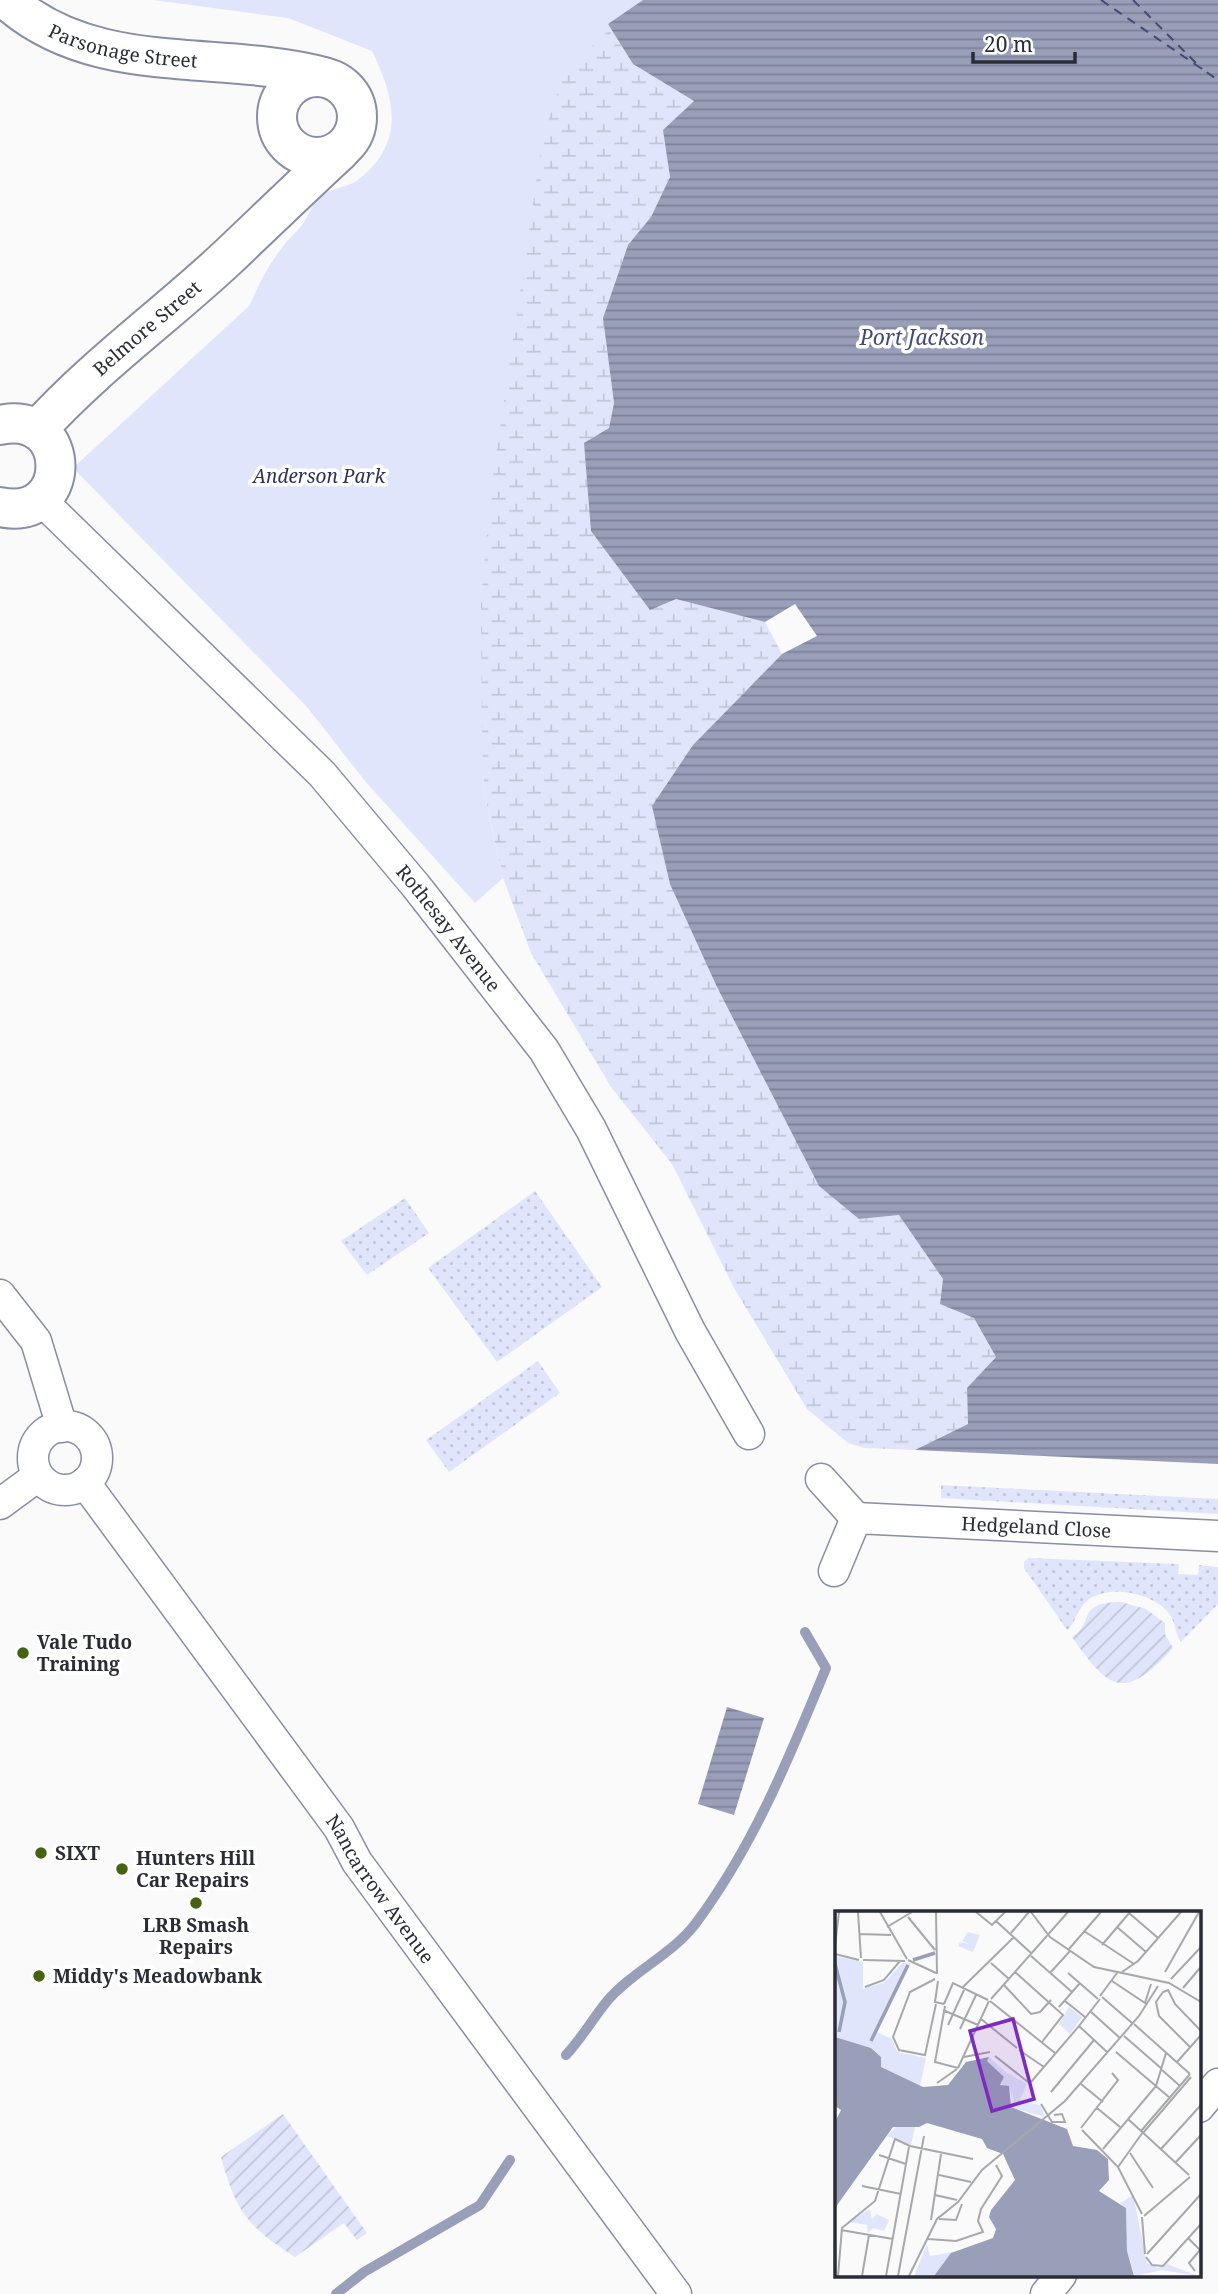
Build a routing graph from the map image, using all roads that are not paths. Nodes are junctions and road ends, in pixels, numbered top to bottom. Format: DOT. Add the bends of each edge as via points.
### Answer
graph roads {
  1 [pos="7,0"];
  2 [pos="207,64"];
  3 [pos="324,77"];
  4 [pos="280,131"];
  5 [pos="340,151"];
  6 [pos="258,225"];
  7 [pos="0,425"];
  8 [pos="37,430"];
  9 [pos="41,500"];
  10 [pos="0,507"];
  11 [pos="0,1295"];
  12 [pos="62,1427"];
  13 [pos="749,1434"];
  14 [pos="38,1476"];
  15 [pos="821,1479"];
  16 [pos="85,1483"];
  17 [pos="0,1504"];
  18 [pos="856,1518"];
  19 [pos="1218,1535"];
  20 [pos="834,1571"];
  21 [pos="1218,2084"];
  22 [pos="1200,2106"];
  23 [pos="1060,2276"];
  24 [pos="676,2294"];
  25 [pos="1046,2294"];
  1 -- 2 [label="main road, Parsonage Street" via="33,19 77,40 129,54"];
  2 -- 3 [label="main road, Parsonage Street" via="282,68"];
  2 -- 4 [label="main road, Parsonage Street" via="258,98"];
  3 -- 4 [label="main road" via="311,77 288,89 277,112"];
  3 -- 5 [label="main road" via="348,90 358,116 356,129"];
  4 -- 5 [label="main road" via="301,154 328,156"];
  4 -- 6 [label="main road, Belmore Street" via="277,167"];
  5 -- 6 [label="main road, Belmore Street"];
  6 -- 8 [label="main road, Belmore Street" via="228,257 65,399"];
  7 -- 8 [label="main road" via="12,422"];
  8 -- 9 [label="main road" via="47,439 57,464 50,489"];
  9 -- 10 [label="main road" via="16,509"];
  9 -- 13 [label="street, Rothesay Avenue" via="322,774 544,1050 591,1129 690,1331"];
  11 -- 12 [label="street" via="36,1342"];
  12 -- 14 [label="street" via="51,1430 36,1444 33,1455"];
  12 -- 16 [label="street" via="75,1428 94,1446 93,1473"];
  14 -- 16 [label="street" via="60,1490"];
  14 -- 17 [label="street"];
  15 -- 18 [label="street"];
  16 -- 24 [label="street, Nancarrow Avenue"];
  18 -- 19 [label="street, Hedgeland Close"];
  18 -- 20 [label="street"];
  21 -- 22 [label="street"];
  23 -- 25 [label="street"];
}
